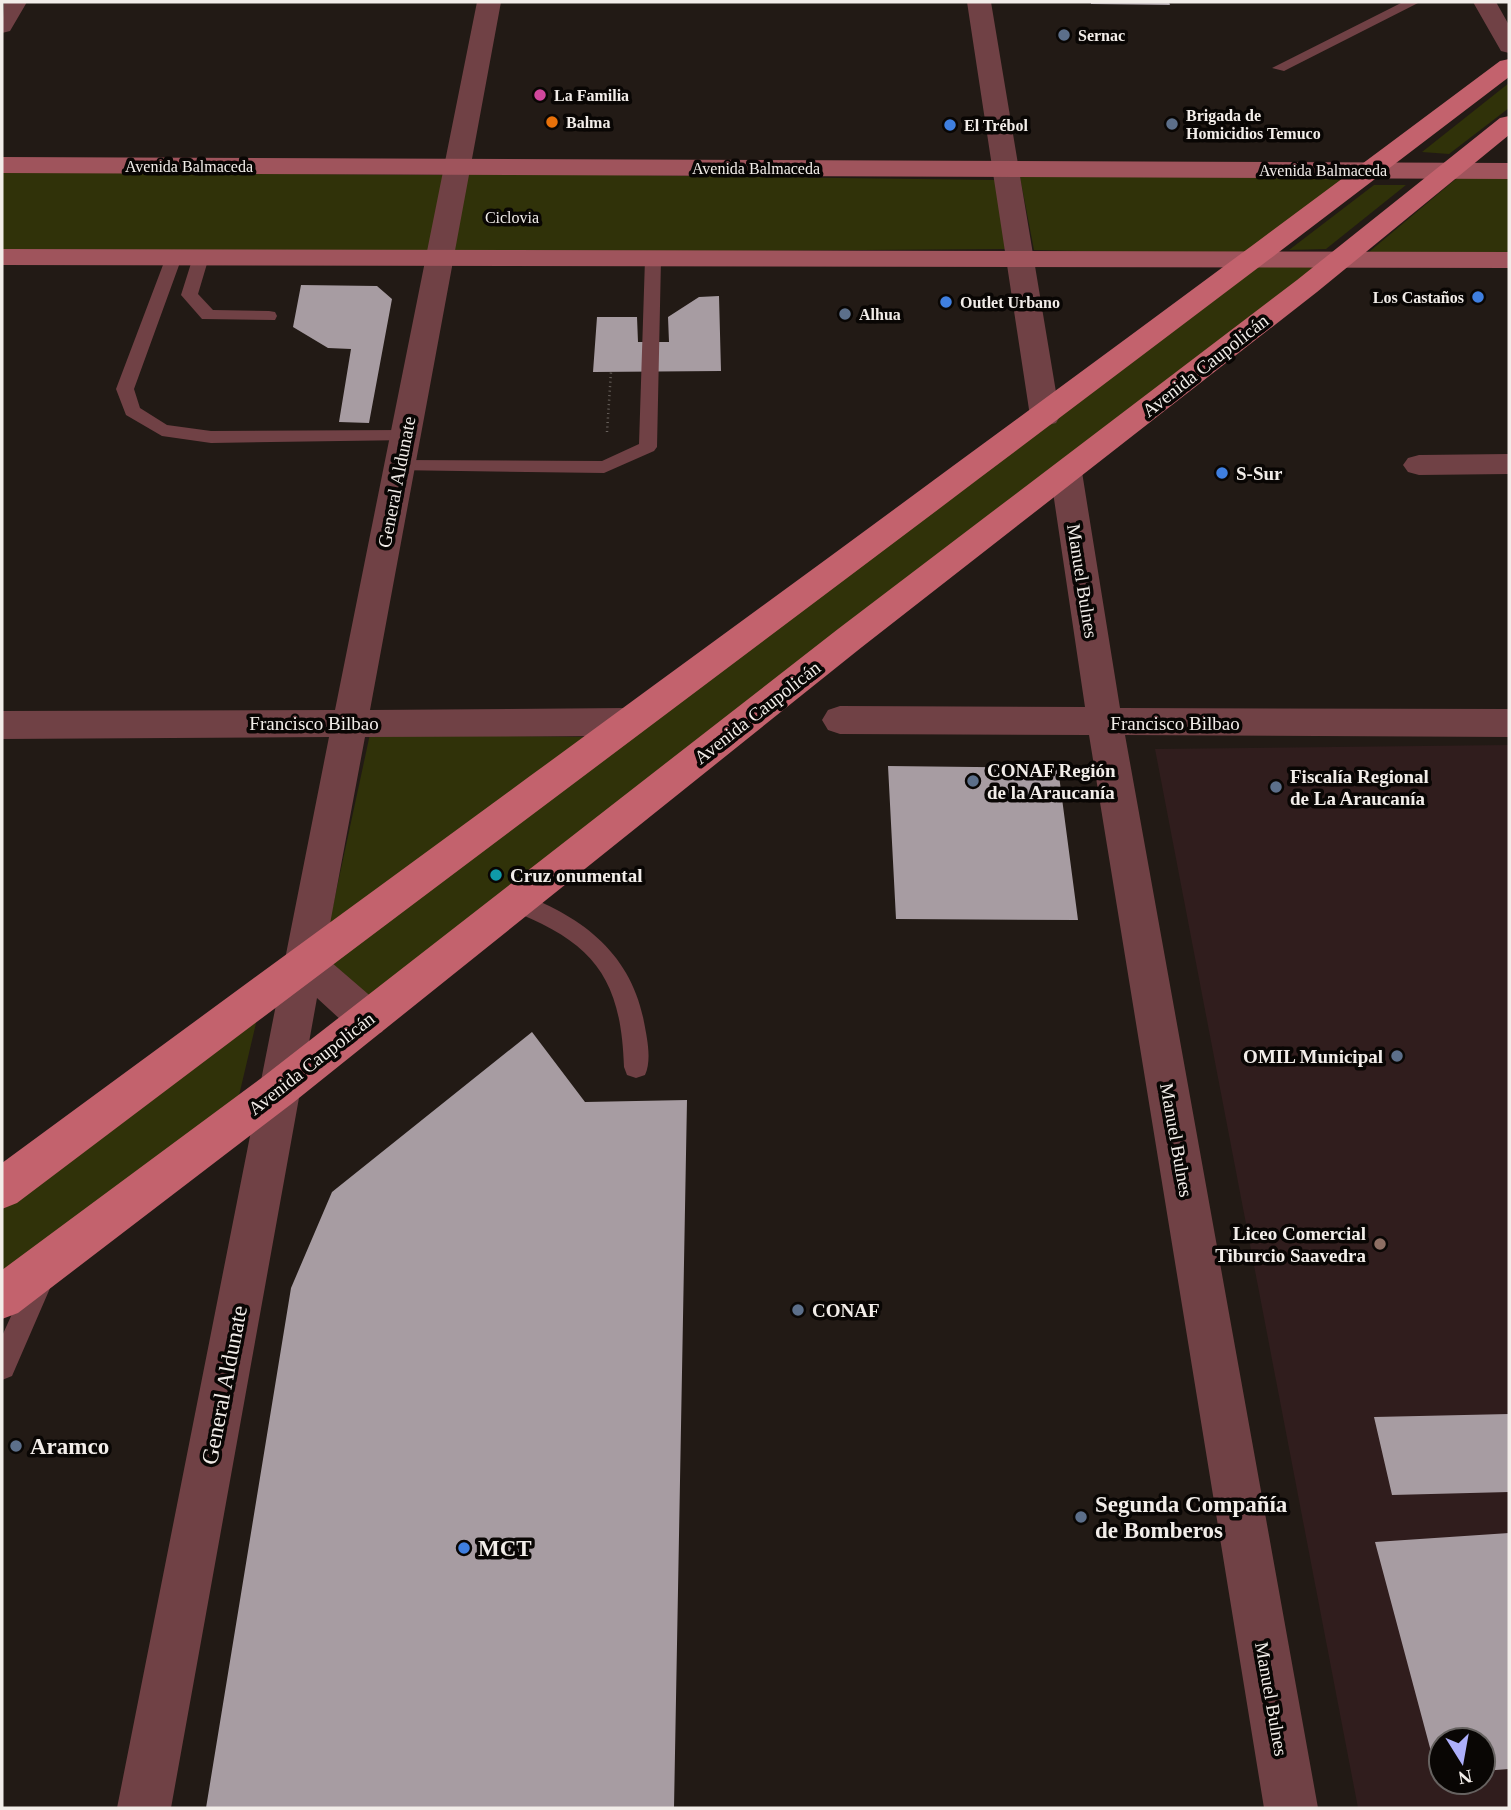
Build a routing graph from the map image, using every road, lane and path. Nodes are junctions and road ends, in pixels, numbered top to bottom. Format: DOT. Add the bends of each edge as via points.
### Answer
graph roads {
  1 [pos="15,2"];
  2 [pos="489,2"];
  3 [pos="979,2"];
  4 [pos="1413,2"];
  5 [pos="1485,2"];
  6 [pos="2,26"];
  7 [pos="1509,46"];
  8 [pos="1509,66"];
  9 [pos="1279,68"];
  10 [pos="1509,124"];
  11 [pos="2,165"];
  12 [pos="457,167"];
  13 [pos="1005,169"];
  14 [pos="1374,170"];
  15 [pos="1448,171"];
  16 [pos="1509,171"];
  17 [pos="2,257"];
  18 [pos="187,257"];
  19 [pos="439,259"];
  20 [pos="1020,259"];
  21 [pos="653,260"];
  22 [pos="1509,260"];
  23 [pos="1249,261"];
  24 [pos="1339,261"];
  25 [pos="269,316"];
  26 [pos="611,372"];
  27 [pos="1045,416"];
  28 [pos="402,451"];
  29 [pos="1509,464"];
  30 [pos="1419,465"];
  31 [pos="604,467"];
  32 [pos="1066,472"];
  33 [pos="1020,507"];
  34 [pos="840,720"];
  35 [pos="351,722"];
  36 [pos="627,722"];
  37 [pos="1105,723"];
  38 [pos="1509,723"];
  39 [pos="2,725"];
  40 [pos="516,902"];
  41 [pos="304,962"];
  42 [pos="368,1019"];
  43 [pos="636,1067"];
  44 [pos="279,1089"];
  45 [pos="2,1189"];
  46 [pos="51,1258"];
  47 [pos="2,1297"];
  48 [pos="2,1366"];
  49 [pos="144,1808"];
  50 [pos="1291,1808"];
  1 -- 6 [label="street"];
  2 -- 12 [label="street, General Aldunate"];
  3 -- 13 [label="street"];
  4 -- 9 [label="lane"];
  5 -- 7 [label="street"];
  8 -- 14 [label="main road"];
  10 -- 15 [label="main road, Avenida Caupolicán"];
  11 -- 12 [label="main road, Avenida Balmaceda"];
  12 -- 13 [label="main road, Avenida Balmaceda"];
  12 -- 19 [label="street, General Aldunate"];
  13 -- 14 [label="main road, Avenida Balmaceda"];
  13 -- 20 [label="street"];
  14 -- 15 [label="main road, Avenida Balmaceda"];
  14 -- 23 [label="main road"];
  15 -- 16 [label="main road, Avenida Balmaceda"];
  15 -- 24 [label="main road, Avenida Caupolicán"];
  17 -- 18 [label="main road"];
  18 -- 19 [label="main road"];
  18 -- 25 [label="lane" via="188,295 201,311"];
  18 -- 28 [label="lane" via="125,389 132,411 162,430"];
  19 -- 21 [label="main road"];
  19 -- 28 [label="street, General Aldunate"];
  20 -- 21 [label="main road"];
  20 -- 23 [label="main road"];
  20 -- 27 [label="street"];
  21 -- 31 [label="lane" via="648,447"];
  22 -- 24 [label="main road"];
  23 -- 24 [label="main road"];
  23 -- 27 [label="main road"];
  24 -- 32 [label="main road, Avenida Caupolicán"];
  26 -- 31 [label="path"];
  27 -- 33 [label="main road" via="1041,472"];
  27 -- 36 [label="main road"];
  28 -- 31 [label="lane"];
  28 -- 35 [label="street, General Aldunate"];
  29 -- 30 [label="street"];
  32 -- 33 [label="main road, Avenida Caupolicán"];
  32 -- 37 [label="street, Manuel Bulnes"];
  33 -- 40 [label="main road, Avenida Caupolicán"];
  34 -- 37 [label="street, Francisco Bilbao"];
  35 -- 36 [label="street, Francisco Bilbao"];
  35 -- 39 [label="street, Francisco Bilbao"];
  35 -- 41 [label="street, General Aldunate"];
  36 -- 41 [label="main road"];
  37 -- 38 [label="street, Francisco Bilbao"];
  37 -- 50 [label="street, Manuel Bulnes"];
  40 -- 42 [label="main road, Avenida Caupolicán"];
  40 -- 43 [label="lane" via="576,929 618,975 631,1004 637,1035"];
  41 -- 42 [label="street"];
  41 -- 44 [label="street, General Aldunate"];
  41 -- 45 [label="main road"];
  42 -- 44 [label="main road, Avenida Caupolicán"];
  44 -- 46 [label="main road, Avenida Caupolicán"];
  44 -- 49 [label="street, General Aldunate"];
  46 -- 47 [label="main road, Avenida Caupolicán"];
  46 -- 48 [label="lane"];
}
